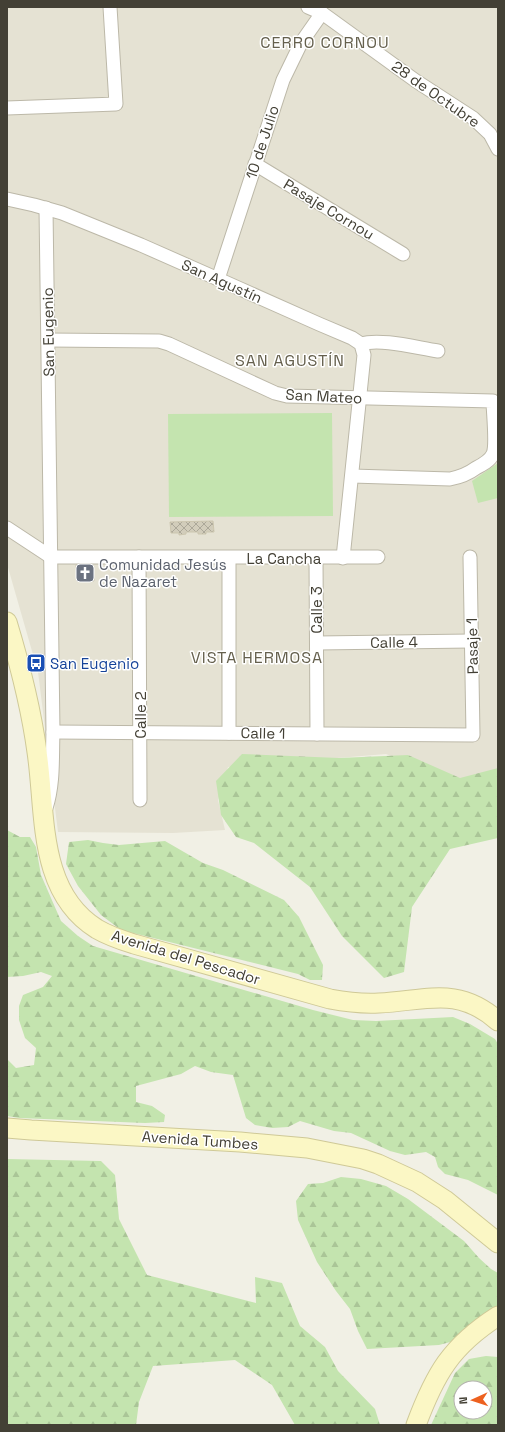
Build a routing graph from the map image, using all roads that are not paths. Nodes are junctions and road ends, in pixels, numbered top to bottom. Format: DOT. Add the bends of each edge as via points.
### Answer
graph roads {
  1 [pos="110,7"];
  2 [pos="308,7"];
  3 [pos="322,13"];
  4 [pos="7,108"];
  5 [pos="498,149"];
  6 [pos="255,164"];
  7 [pos="7,199"];
  8 [pos="46,208"];
  9 [pos="403,254"];
  10 [pos="218,278"];
  11 [pos="48,340"];
  12 [pos="361,344"];
  13 [pos="438,352"];
  14 [pos="360,398"];
  15 [pos="352,476"];
  16 [pos="7,528"];
  17 [pos="51,557"];
  18 [pos="139,557"];
  19 [pos="470,557"];
  20 [pos="229,558"];
  21 [pos="316,558"];
  22 [pos="343,558"];
  23 [pos="378,558"];
  24 [pos="10,630"];
  25 [pos="471,641"];
  26 [pos="317,643"];
  27 [pos="7,666"];
  28 [pos="53,732"];
  29 [pos="140,732"];
  30 [pos="229,733"];
  31 [pos="317,734"];
  32 [pos="473,735"];
  33 [pos="140,800"];
  34 [pos="43,815"];
  35 [pos="498,1021"];
  36 [pos="7,1128"];
  37 [pos="391,1170"];
  38 [pos="498,1243"];
  39 [pos="498,1255"];
  40 [pos="498,1316"];
  41 [pos="416,1425"];
  1 -- 4 [label="street" via="116,104"];
  2 -- 3 [label="street, 28 de Octubre"];
  3 -- 5 [label="street, 28 de Octubre" via="416,81 473,118 490,134"];
  3 -- 6 [label="street, 10 de Julio" via="301,43 287,70"];
  6 -- 9 [label="street, Pasaje Cornou"];
  6 -- 10 [label="street, 10 de Julio"];
  7 -- 8 [label="street, San Agustín"];
  8 -- 10 [label="street, San Agustín"];
  8 -- 11 [label="street, San Eugenio"];
  10 -- 12 [label="street, San Agustín"];
  11 -- 14 [label="street, San Mateo" via="159,341 280,395"];
  11 -- 17 [label="street, San Eugenio"];
  12 -- 13 [label="street" via="380,342"];
  12 -- 14 [label="street" via="364,355"];
  14 -- 15 [label="street"];
  14 -- 15 [label="street, San Mateo" via="492,401 494,446 493,455 489,460 460,477 450,479"];
  15 -- 22 [label="street"];
  16 -- 17 [label="street"];
  17 -- 18 [label="street, La Cancha"];
  17 -- 28 [label="street, San Eugenio"];
  18 -- 20 [label="street, La Cancha"];
  18 -- 29 [label="street, Calle 2"];
  19 -- 25 [label="street, Pasaje 1"];
  20 -- 21 [label="street, La Cancha"];
  20 -- 30 [label="street"];
  21 -- 22 [label="street, La Cancha"];
  21 -- 26 [label="street, Calle 3"];
  22 -- 23 [label="street, La Cancha"];
  24 -- 27 [label="street"];
  24 -- 34 [label="street, Avenida del Pescador" via="28,700 38,758"];
  25 -- 26 [label="street, Calle 4"];
  25 -- 32 [label="street, Pasaje 1"];
  26 -- 31 [label="street, Calle 3"];
  28 -- 29 [label="street, Calle 1"];
  28 -- 34 [label="street, San Eugenio" via="52,781"];
  29 -- 30 [label="street, Calle 1"];
  29 -- 33 [label="street, Calle 2"];
  30 -- 31 [label="street, Calle 1"];
  31 -- 32 [label="street, Calle 1"];
  34 -- 35 [label="street, Avenida del Pescador" via="52,865 63,892 85,920 108,934 134,944 330,999 368,1004 449,998 483,1009"];
  36 -- 37 [label="street, Avenida Tumbes" via="307,1148 363,1159"];
  37 -- 38 [label="street, Avenida Tumbes" via="433,1192"];
  37 -- 39 [label="street, Avenida Tumbes"];
  40 -- 41 [label="street" via="462,1344 442,1367"];
}
